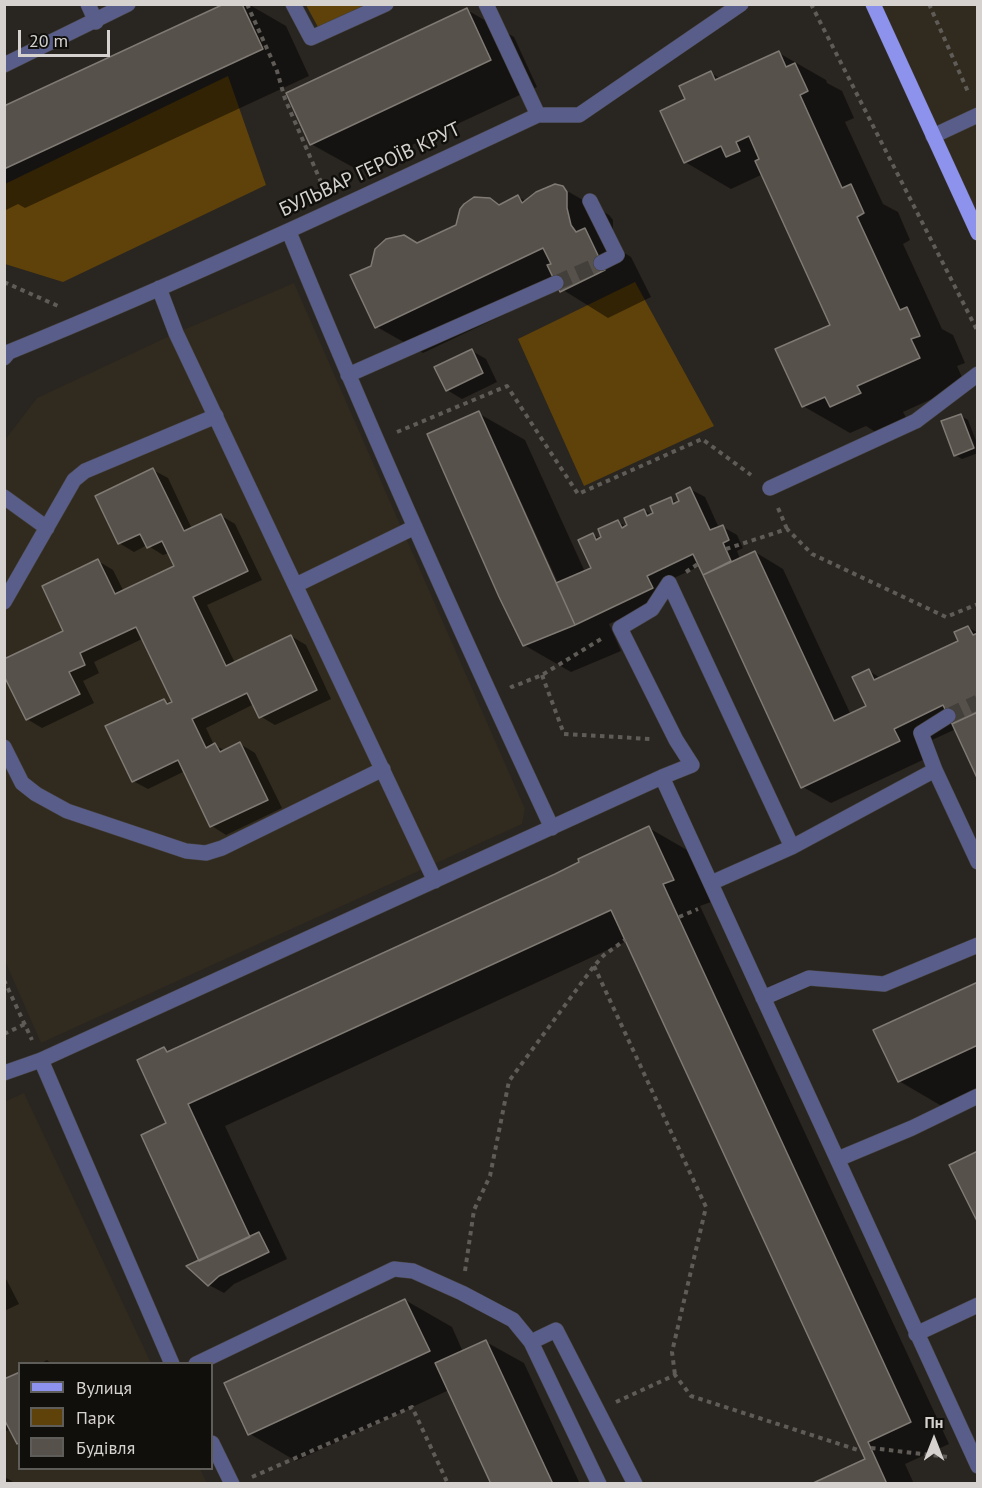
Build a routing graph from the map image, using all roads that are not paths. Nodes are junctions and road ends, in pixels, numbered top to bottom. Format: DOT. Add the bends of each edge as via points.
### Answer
graph roads {
  1 [pos="88,4"];
  2 [pos="128,4"];
  3 [pos="293,4"];
  4 [pos="386,4"];
  5 [pos="486,4"];
  6 [pos="741,4"];
  7 [pos="873,4"];
  8 [pos="96,22"];
  9 [pos="4,65"];
  10 [pos="975,108"];
  11 [pos="538,115"];
  12 [pos="933,136"];
  13 [pos="590,201"];
  14 [pos="289,231"];
  15 [pos="978,233"];
  16 [pos="601,262"];
  17 [pos="556,283"];
  18 [pos="159,288"];
  19 [pos="4,358"];
  20 [pos="978,374"];
  21 [pos="348,375"];
  22 [pos="216,416"];
  23 [pos="770,488"];
  24 [pos="4,497"];
  25 [pos="415,527"];
  26 [pos="47,528"];
  27 [pos="296,585"];
  28 [pos="4,602"];
  29 [pos="948,716"];
  30 [pos="4,747"];
  31 [pos="382,769"];
  32 [pos="935,770"];
  33 [pos="662,777"];
  34 [pos="552,828"];
  35 [pos="792,847"];
  36 [pos="978,862"];
  37 [pos="435,881"];
  38 [pos="711,883"];
  39 [pos="978,945"];
  40 [pos="764,998"];
  41 [pos="41,1060"];
  42 [pos="4,1073"];
  43 [pos="978,1096"];
  44 [pos="838,1159"];
  45 [pos="978,1305"];
  46 [pos="916,1334"];
  47 [pos="531,1342"];
  48 [pos="171,1362"];
  49 [pos="200,1362"];
  50 [pos="213,1445"];
  51 [pos="977,1462"];
  52 [pos="232,1484"];
  53 [pos="599,1484"];
  54 [pos="635,1484"];
  1 -- 8 [label="street"];
  2 -- 8 [label="street"];
  3 -- 4 [label="street" via="310,38"];
  5 -- 11 [label="street"];
  6 -- 11 [label="street, БУЛЬВАР ГЕРОЇВ КРУТ" via="579,115"];
  7 -- 12 [label="main road"];
  8 -- 9 [label="street"];
  10 -- 12 [label="street"];
  11 -- 14 [label="street, БУЛЬВАР ГЕРОЇВ КРУТ"];
  12 -- 15 [label="main road"];
  13 -- 16 [label="street" via="617,255"];
  14 -- 18 [label="street, БУЛЬВАР ГЕРОЇВ КРУТ"];
  14 -- 21 [label="street"];
  17 -- 21 [label="street"];
  18 -- 19 [label="street, БУЛЬВАР ГЕРОЇВ КРУТ" via="9,351"];
  18 -- 22 [label="street"];
  20 -- 23 [label="street" via="916,421"];
  21 -- 25 [label="street"];
  22 -- 26 [label="street" via="85,471 74,480"];
  22 -- 27 [label="street"];
  24 -- 26 [label="street"];
  25 -- 27 [label="street"];
  25 -- 34 [label="street"];
  26 -- 28 [label="street"];
  27 -- 31 [label="street"];
  29 -- 32 [label="street" via="921,733"];
  30 -- 31 [label="street" via="22,783 68,811 186,851 206,853"];
  31 -- 37 [label="street"];
  32 -- 35 [label="street"];
  32 -- 36 [label="street"];
  33 -- 34 [label="street"];
  33 -- 35 [label="street" via="692,765 675,740 620,628 652,609 669,583"];
  33 -- 38 [label="street"];
  34 -- 37 [label="street"];
  35 -- 38 [label="street"];
  37 -- 41 [label="street"];
  38 -- 40 [label="street"];
  39 -- 40 [label="street" via="884,984 809,978"];
  40 -- 44 [label="street"];
  41 -- 42 [label="street"];
  41 -- 48 [label="street"];
  43 -- 44 [label="street"];
  44 -- 46 [label="street"];
  45 -- 46 [label="street"];
  46 -- 51 [label="street"];
  47 -- 49 [label="street" via="513,1320 413,1271 394,1269"];
  47 -- 53 [label="street"];
  47 -- 54 [label="street" via="556,1330"];
  50 -- 52 [label="street"];
}
